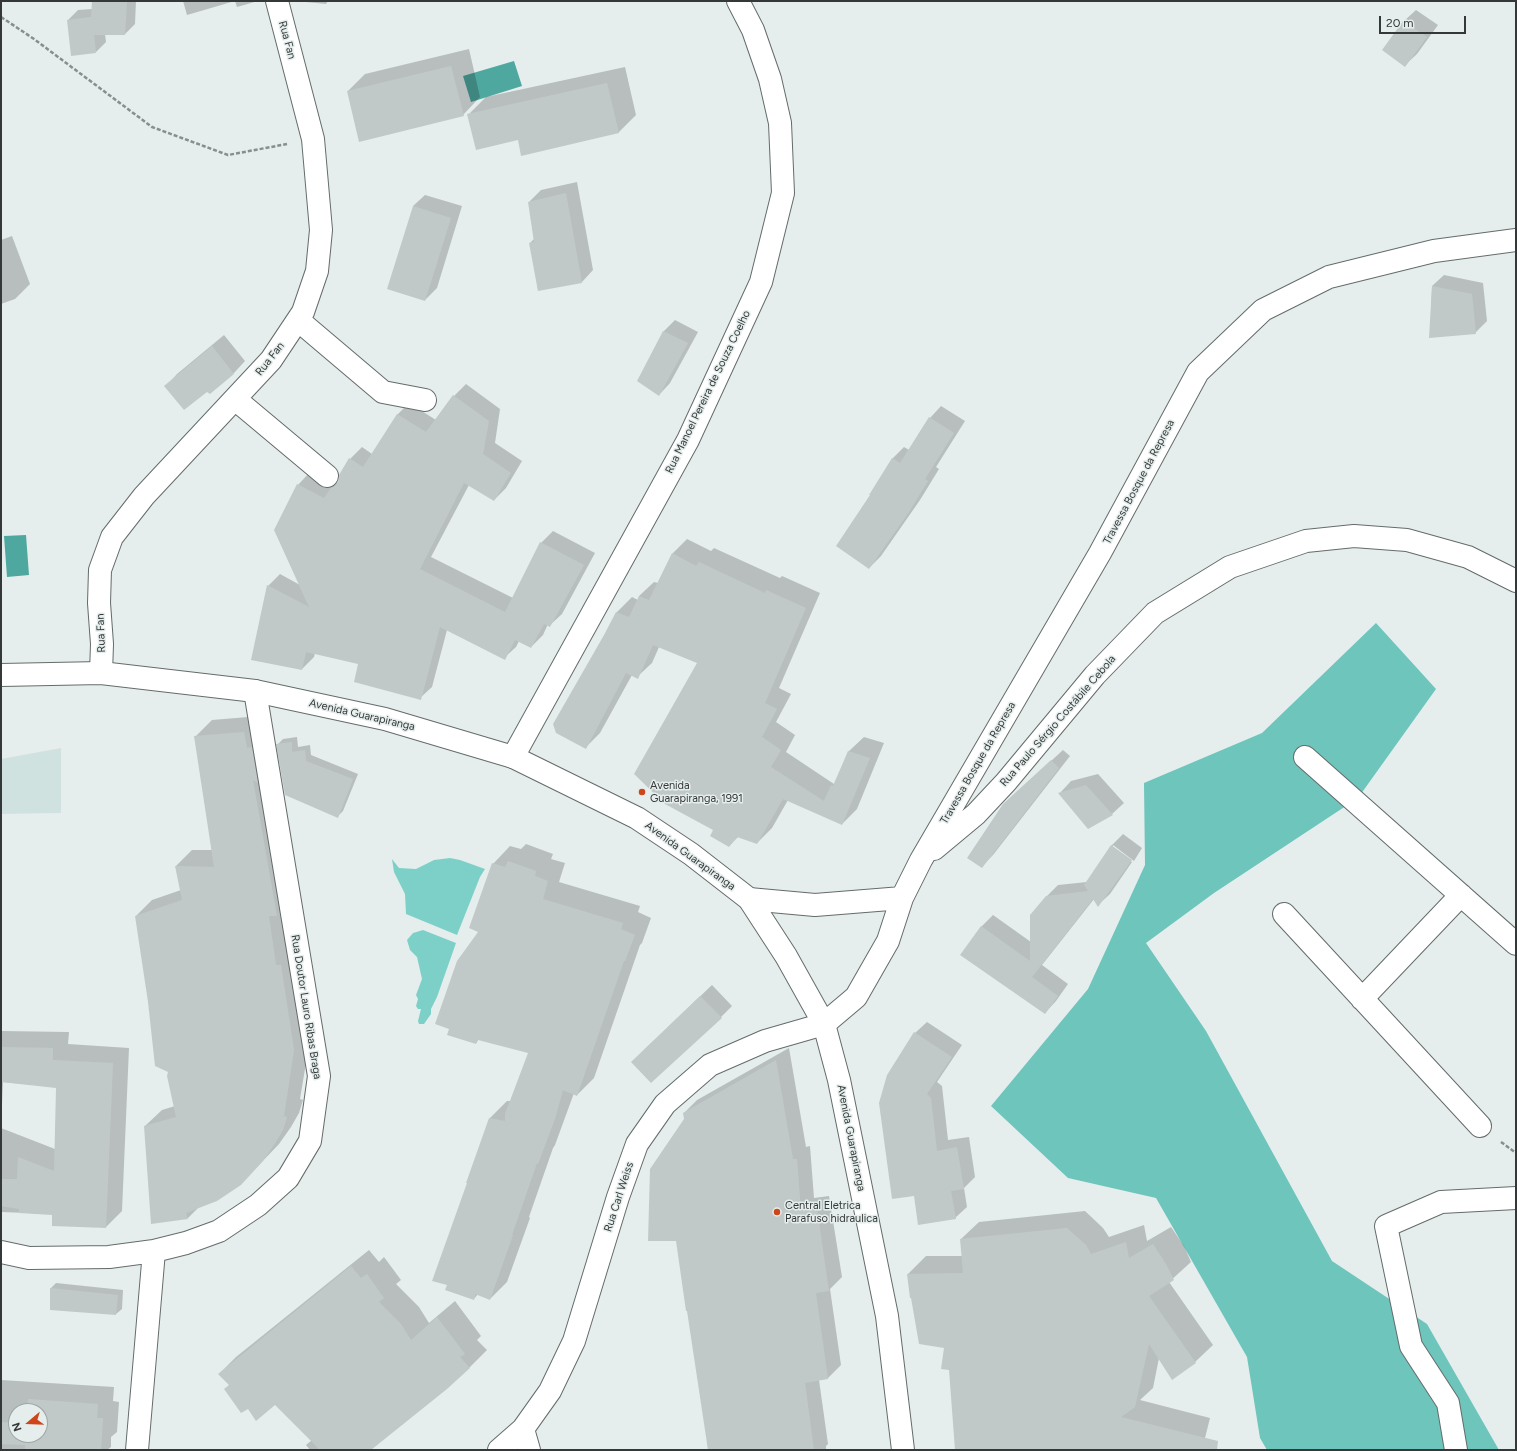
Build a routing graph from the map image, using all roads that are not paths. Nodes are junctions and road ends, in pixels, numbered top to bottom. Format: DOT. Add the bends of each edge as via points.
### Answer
graph roads {
  1 [pos="277,1"];
  2 [pos="738,1"];
  3 [pos="1516,240"];
  4 [pos="298,320"];
  5 [pos="235,399"];
  6 [pos="425,400"];
  7 [pos="327,476"];
  8 [pos="1516,581"];
  9 [pos="101,673"];
  10 [pos="1,675"];
  11 [pos="255,691"];
  12 [pos="513,757"];
  13 [pos="1304,757"];
  14 [pos="922,860"];
  15 [pos="1461,895"];
  16 [pos="902,898"];
  17 [pos="749,899"];
  18 [pos="1284,914"];
  19 [pos="1516,944"];
  20 [pos="1362,999"];
  21 [pos="824,1024"];
  22 [pos="1480,1126"];
  23 [pos="1516,1198"];
  24 [pos="154,1251"];
  25 [pos="1,1252"];
  26 [pos="523,1429"];
  27 [pos="137,1450"];
  28 [pos="499,1450"];
  29 [pos="529,1450"];
  30 [pos="903,1450"];
  31 [pos="1456,1450"];
  1 -- 4 [label="street, Rua Fan" via="313,139 321,230 317,271"];
  2 -- 12 [label="street, Rua Manoel Pereira de Souza Coelho" via="753,30 763,58 780,123 783,193 761,282 688,440"];
  3 -- 14 [label="street, Travessa Bosque da Represa" via="1434,251 1328,276 1263,310 1198,372 1100,553"];
  4 -- 5 [label="street, Rua Fan" via="271,360"];
  4 -- 6 [label="street" via="383,392"];
  5 -- 7 [label="street"];
  5 -- 9 [label="street, Rua Fan" via="144,496 112,537 100,570"];
  8 -- 14 [label="street, Rua Paulo Sérgio Costábile Cebola" via="1468,557 1407,540 1354,536 1306,541 1230,567 1156,613 1095,674 1006,782 976,814"];
  9 -- 10 [label="street, Avenida Guarapiranga"];
  9 -- 11 [label="street, Avenida Guarapiranga"];
  11 -- 12 [label="street, Avenida Guarapiranga" via="385,719"];
  11 -- 24 [label="street, Rua Doutor Lauro Ribas Braga" via="319,1076 310,1141 288,1178 258,1205 219,1231"];
  12 -- 17 [label="street, Avenida Guarapiranga" via="637,818 691,854"];
  13 -- 15 [label="street"];
  14 -- 16 [label="street, Travessa Bosque da Represa"];
  15 -- 19 [label="street"];
  15 -- 20 [label="street"];
  16 -- 17 [label="street" via="815,905"];
  16 -- 21 [label="street, Travessa Bosque da Represa" via="888,941 856,997"];
  17 -- 21 [label="street, Avenida Guarapiranga" via="786,956"];
  18 -- 20 [label="street"];
  20 -- 22 [label="street"];
  21 -- 26 [label="street, Rua Carl Weiss" via="765,1041 710,1065 665,1104 637,1144 574,1341 550,1391"];
  21 -- 30 [label="street, Avenida Guarapiranga" via="839,1080 887,1316"];
  23 -- 31 [label="street" via="1441,1202 1386,1226 1411,1346 1448,1403"];
  24 -- 25 [label="street, Rua Doutor Lauro Ribas Braga" via="109,1257 36,1258"];
  24 -- 27 [label="street"];
  26 -- 28 [label="street, Rua Carl Weiss"];
  26 -- 29 [label="street"];
}
